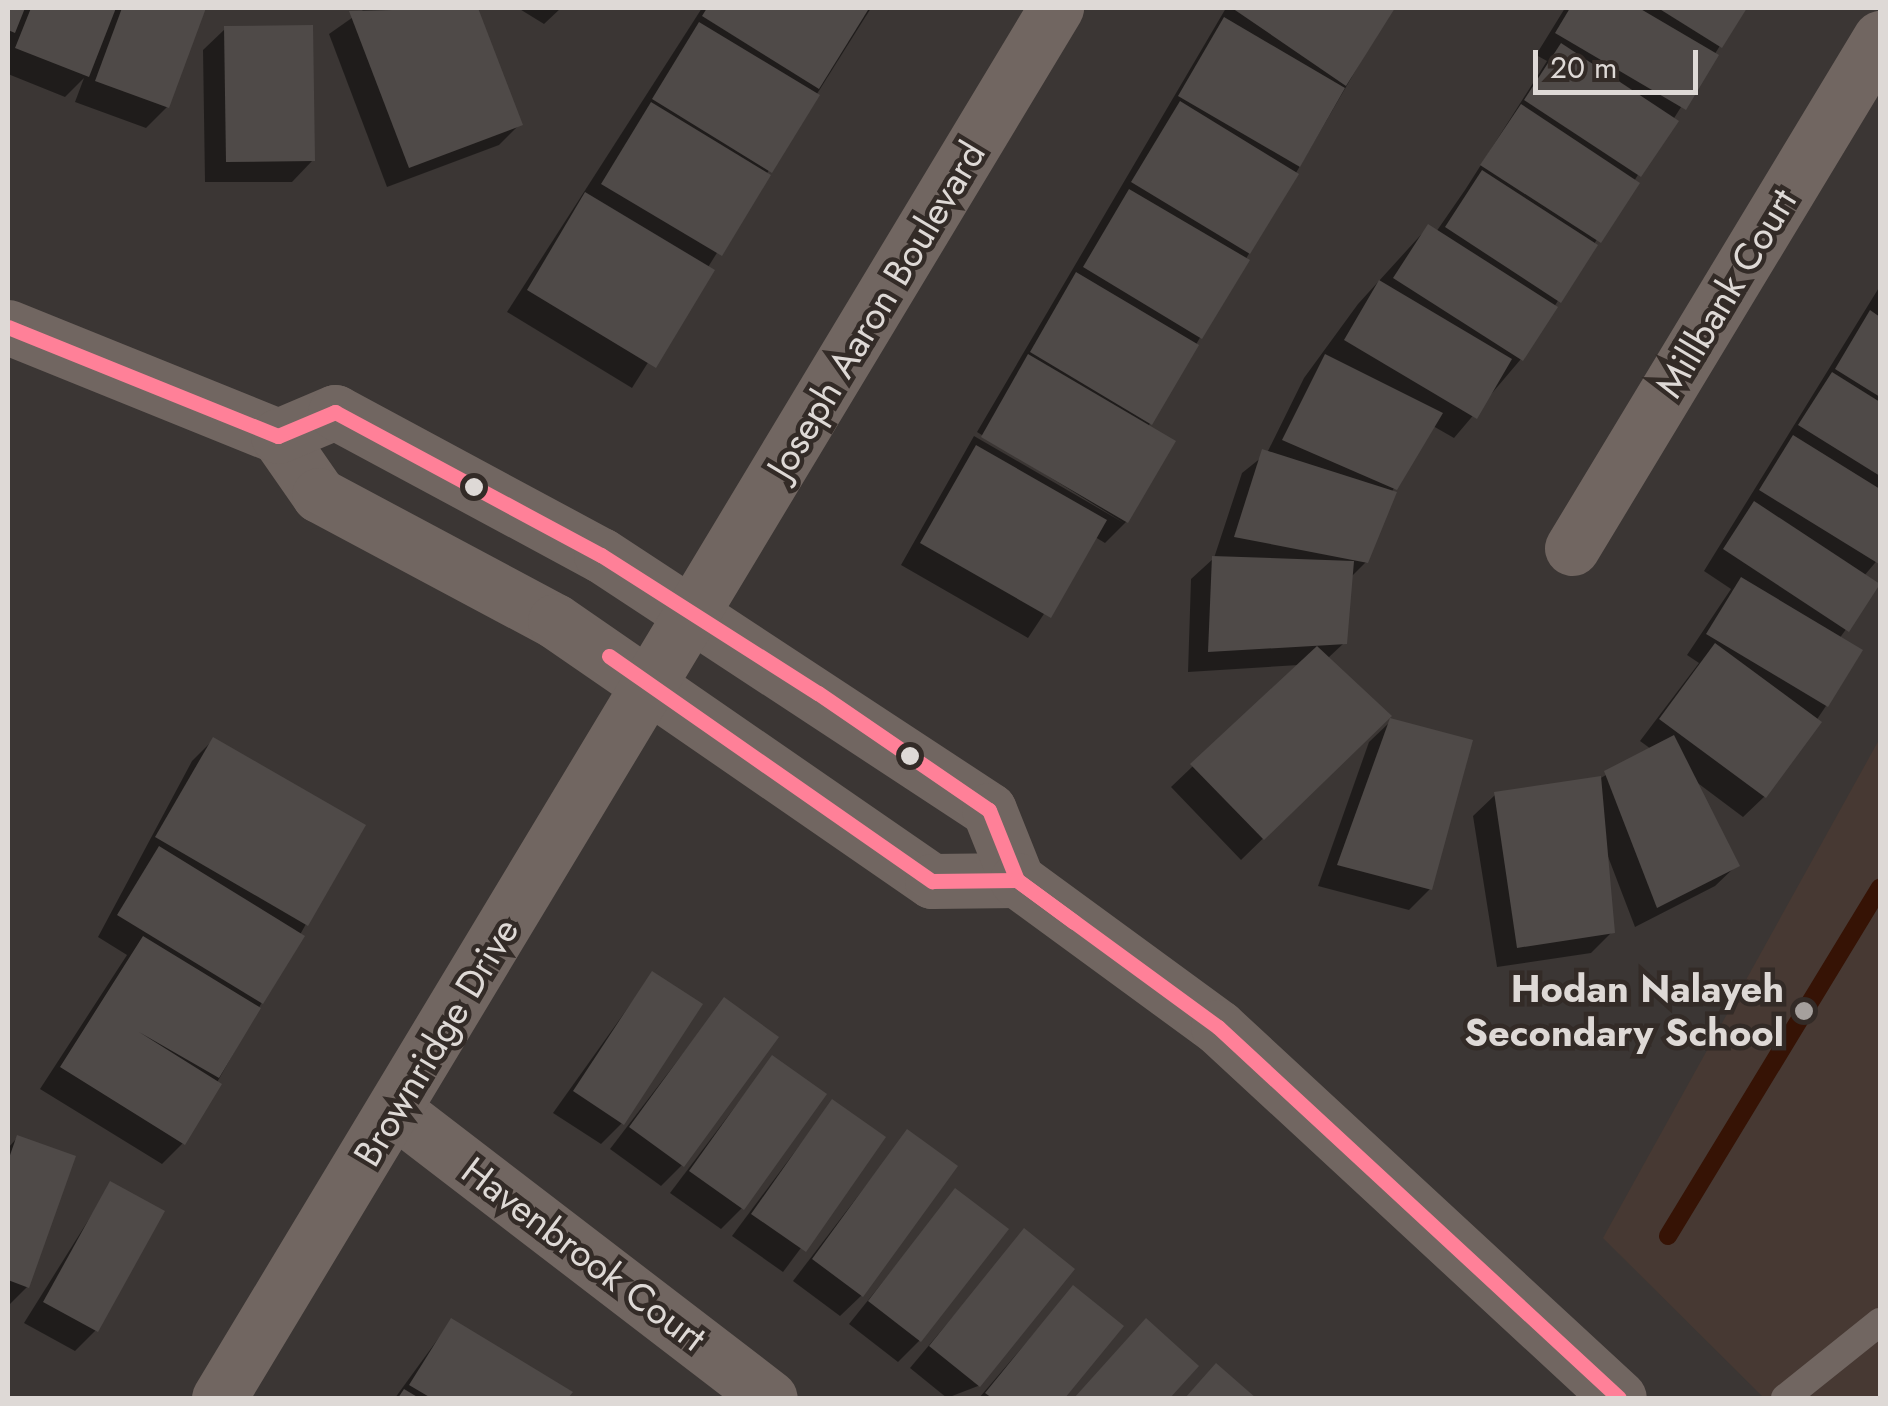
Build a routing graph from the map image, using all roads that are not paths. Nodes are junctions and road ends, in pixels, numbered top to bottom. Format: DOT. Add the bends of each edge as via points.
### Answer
graph roads {
  1 [pos="1056,8"];
  2 [pos="1880,38"];
  3 [pos="8,327"];
  4 [pos="278,436"];
  5 [pos="1572,548"];
  6 [pos="695,613"];
  7 [pos="652,684"];
  8 [pos="1018,880"];
  9 [pos="396,1111"];
  10 [pos="1880,1322"];
  11 [pos="219,1398"];
  12 [pos="770,1398"];
  13 [pos="1619,1398"];
  14 [pos="1785,1398"];
  1 -- 6 [label="street, Joseph Aaron Boulevard"];
  2 -- 5 [label="street, Millbank Court"];
  3 -- 4 [label="street"];
  4 -- 6 [label="street" via="336,412"];
  4 -- 7 [label="street" via="320,495 534,608"];
  6 -- 7 [label="street, Joseph Aaron Boulevard"];
  6 -- 8 [label="street" via="989,810"];
  7 -- 8 [label="street" via="932,881"];
  7 -- 9 [label="street, Brownridge Drive"];
  8 -- 13 [label="street" via="1218,1027"];
  9 -- 11 [label="street, Brownridge Drive"];
  9 -- 12 [label="street, Havenbrook Court"];
  10 -- 14 [label="lane"];
}
